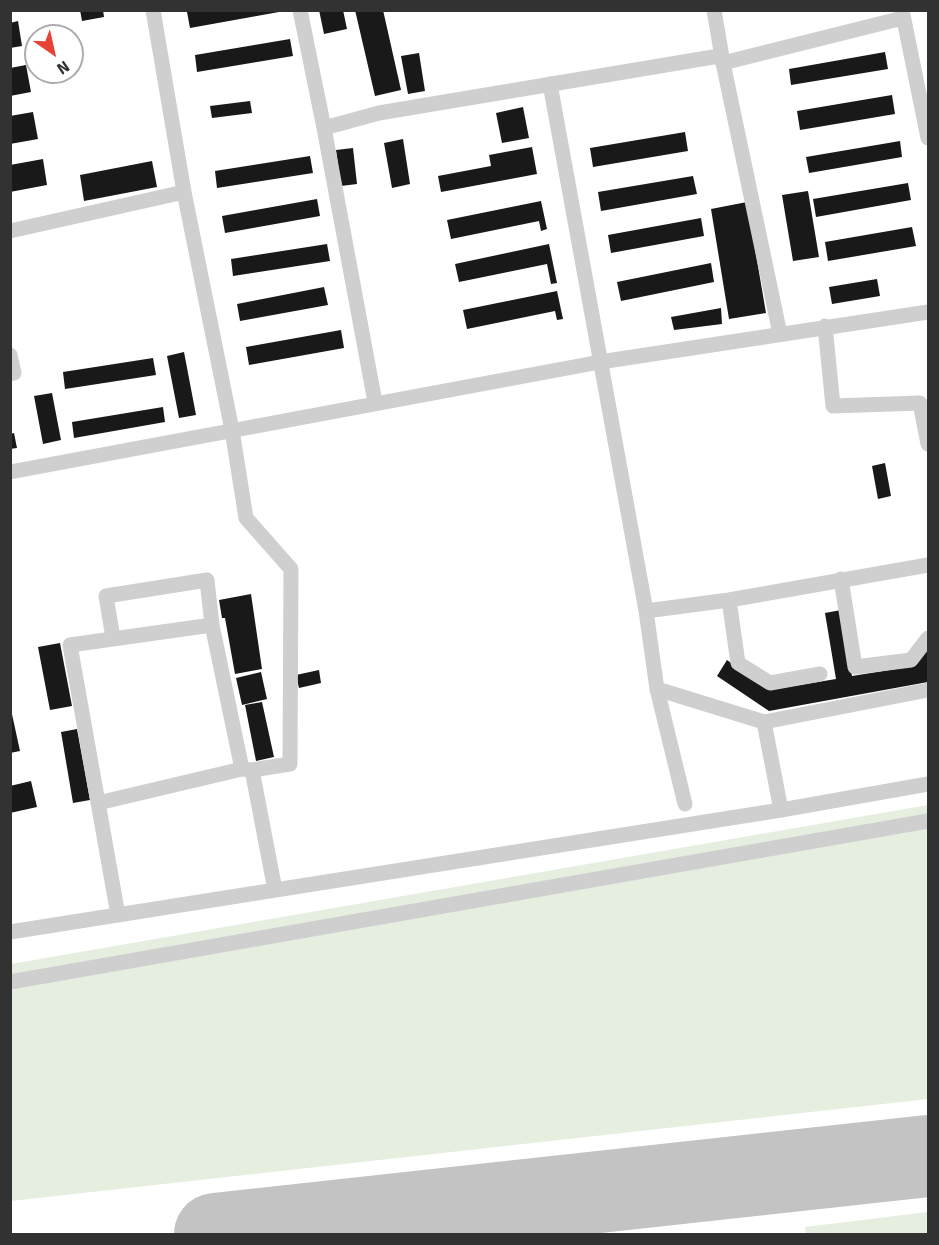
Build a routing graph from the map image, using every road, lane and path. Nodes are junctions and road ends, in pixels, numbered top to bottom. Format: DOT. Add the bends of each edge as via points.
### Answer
graph roads {
  1 [pos="153,10"];
  2 [pos="300,10"];
  3 [pos="714,10"];
  4 [pos="903,14"];
  5 [pos="723,63"];
  6 [pos="550,84"];
  7 [pos="324,128"];
  8 [pos="928,138"];
  9 [pos="184,192"];
  10 [pos="10,231"];
  11 [pos="928,312"];
  12 [pos="825,326"];
  13 [pos="780,334"];
  14 [pos="10,355"];
  15 [pos="600,362"];
  16 [pos="10,374"];
  17 [pos="375,402"];
  18 [pos="232,430"];
  19 [pos="928,444"];
  20 [pos="10,472"];
  21 [pos="928,566"];
  22 [pos="841,579"];
  23 [pos="729,600"];
  24 [pos="646,611"];
  25 [pos="212,625"];
  26 [pos="113,638"];
  27 [pos="928,638"];
  28 [pos="820,674"];
  29 [pos="657,688"];
  30 [pos="928,690"];
  31 [pos="764,722"];
  32 [pos="247,769"];
  33 [pos="928,784"];
  34 [pos="98,803"];
  35 [pos="685,804"];
  36 [pos="781,810"];
  37 [pos="928,821"];
  38 [pos="276,890"];
  39 [pos="118,915"];
  40 [pos="10,932"];
  41 [pos="10,982"];
  1 -- 9 [label="street"];
  2 -- 7 [label="street"];
  3 -- 5 [label="street"];
  4 -- 5 [label="street"];
  4 -- 8 [label="street"];
  5 -- 6 [label="street" via="719,57"];
  5 -- 13 [label="street"];
  6 -- 7 [label="street" via="379,113"];
  6 -- 15 [label="street"];
  7 -- 17 [label="street"];
  9 -- 10 [label="street"];
  9 -- 18 [label="street"];
  11 -- 12 [label="street"];
  12 -- 13 [label="street"];
  12 -- 19 [label="street" via="833,406 920,403"];
  13 -- 15 [label="street"];
  14 -- 16 [label="street" via="14,373"];
  15 -- 17 [label="street"];
  15 -- 24 [label="street"];
  17 -- 18 [label="street"];
  18 -- 20 [label="street"];
  18 -- 32 [label="street" via="246,518 291,569 290,764"];
  21 -- 22 [label="street"];
  22 -- 23 [label="street"];
  22 -- 27 [label="street" via="855,667 911,660"];
  23 -- 24 [label="street"];
  23 -- 28 [label="street" via="738,663 770,682"];
  24 -- 29 [label="street"];
  25 -- 26 [label="street"];
  25 -- 26 [label="street" via="207,580 106,596"];
  25 -- 32 [label="street"];
  26 -- 34 [label="street" via="70,645"];
  29 -- 31 [label="street"];
  29 -- 35 [label="street"];
  30 -- 31 [label="street"];
  31 -- 36 [label="street"];
  32 -- 34 [label="street"];
  32 -- 38 [label="street"];
  33 -- 36 [label="street"];
  34 -- 39 [label="street"];
  36 -- 38 [label="street"];
  37 -- 41 [label="street"];
  38 -- 39 [label="street"];
  39 -- 40 [label="street"];
}
